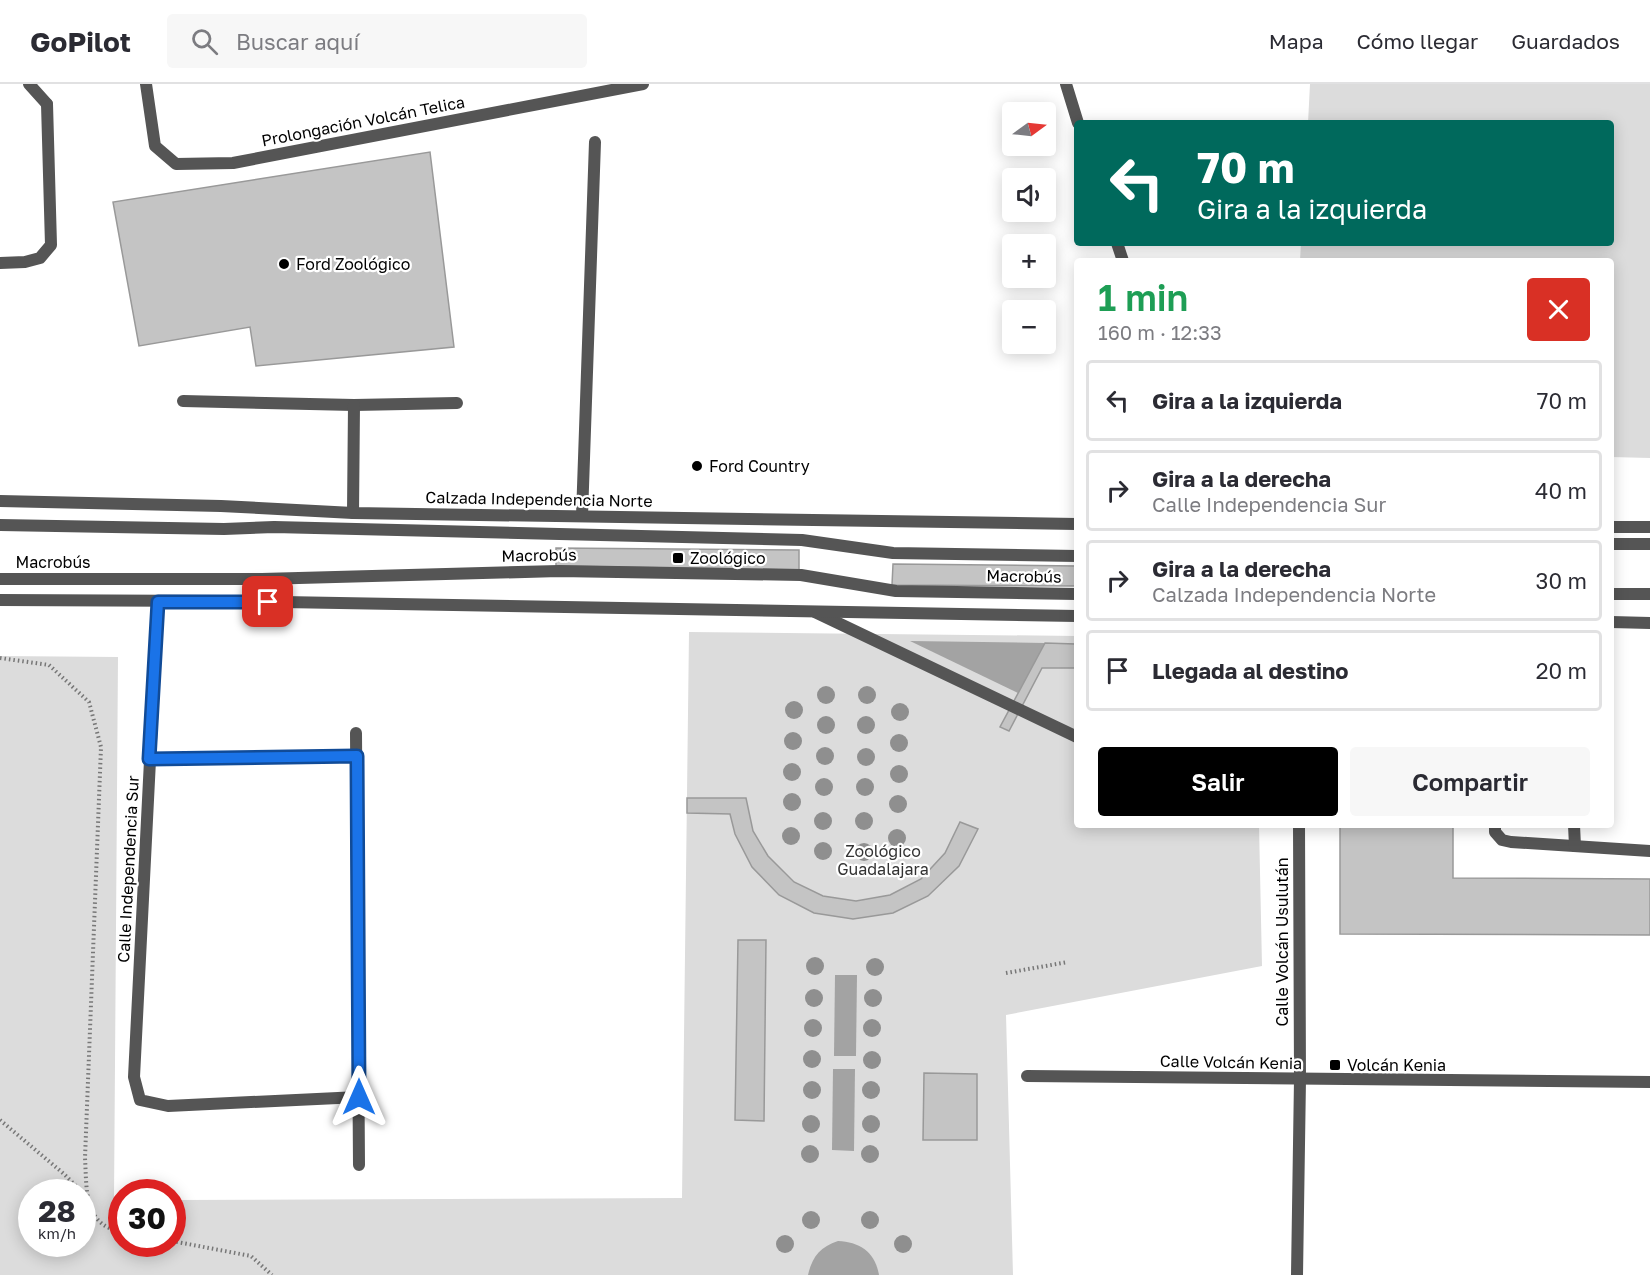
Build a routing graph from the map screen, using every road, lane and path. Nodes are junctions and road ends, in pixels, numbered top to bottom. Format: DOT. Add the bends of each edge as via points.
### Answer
graph roads {
  1 [pos="29,84"];
  2 [pos="146,84"];
  3 [pos="643,84"];
  4 [pos="1066,84"];
  5 [pos="1077,120"];
  6 [pos="595,142"];
  7 [pos="0,263"];
  8 [pos="183,401"];
  9 [pos="457,403"];
  10 [pos="354,405"];
  11 [pos="0,501"];
  12 [pos="353,513"];
  13 [pos="582,516"];
  14 [pos="1074,524"];
  15 [pos="0,525"];
  16 [pos="1614,527"];
  17 [pos="1650,527"];
  18 [pos="1614,544"];
  19 [pos="1650,544"];
  20 [pos="1074,556"];
  21 [pos="0,579"];
  22 [pos="1074,594"];
  23 [pos="1614,594"];
  24 [pos="1650,594"];
  25 [pos="0,600"];
  26 [pos="158,602"];
  27 [pos="814,612"];
  28 [pos="1074,616"];
  29 [pos="1614,622"];
  30 [pos="1650,622"];
  31 [pos="0,658"];
  32 [pos="356,733"];
  33 [pos="1074,733"];
  34 [pos="357,756"];
  35 [pos="149,759"];
  36 [pos="1299,828"];
  37 [pos="1495,828"];
  38 [pos="1574,828"];
  39 [pos="1575,846"];
  40 [pos="1650,851"];
  41 [pos="1068,962"];
  42 [pos="1006,973"];
  43 [pos="1028,1076"];
  44 [pos="1300,1079"];
  45 [pos="1650,1082"];
  46 [pos="359,1097"];
  47 [pos="0,1120"];
  48 [pos="359,1165"];
  49 [pos="69,1179"];
  50 [pos="87,1179"];
  51 [pos="96,1219"];
  52 [pos="108,1229"];
  53 [pos="186,1244"];
  54 [pos="272,1275"];
  55 [pos="1297,1275"];
  1 -- 7 [label="street" via="47,105 51,245 40,258"];
  2 -- 3 [label="street, Prolongación Volcán Telica" via="155,147 176,164 233,163"];
  4 -- 5 [label="street"];
  6 -- 13 [label="street"];
  8 -- 10 [label="street"];
  9 -- 10 [label="street"];
  10 -- 12 [label="street"];
  11 -- 12 [label="street, Calzada Independencia Norte"];
  12 -- 13 [label="street, Calzada Independencia Norte"];
  13 -- 14 [label="street, Calzada Independencia Norte"];
  15 -- 20 [label="street, Macrobús" via="274,527 790,540 893,553"];
  16 -- 17 [label="street"];
  18 -- 19 [label="street"];
  21 -- 22 [label="street, Macrobús" via="262,579 582,571 801,575 896,591"];
  23 -- 24 [label="street"];
  25 -- 26 [label="street"];
  26 -- 27 [label="street"];
  26 -- 35 [label="street, Calle Independencia Sur"];
  27 -- 28 [label="street"];
  27 -- 33 [label="street"];
  29 -- 30 [label="street"];
  31 -- 50 [label="path" via="49,665 89,702 101,747"];
  32 -- 34 [label="street"];
  34 -- 35 [label="street"];
  34 -- 46 [label="street"];
  35 -- 46 [label="street, Calle Independencia Sur" via="134,1077 140,1100 168,1106"];
  36 -- 44 [label="street, Calle Volcán Usulután"];
  37 -- 39 [label="street" via="1502,840"];
  38 -- 39 [label="street"];
  39 -- 40 [label="street"];
  41 -- 42 [label="path"];
  43 -- 44 [label="street, Calle Volcán Kenia"];
  44 -- 45 [label="street, Calle Volcán Kenia"];
  44 -- 55 [label="street, Calle Volcán Usulután"];
  46 -- 48 [label="street"];
  47 -- 49 [label="path"];
  51 -- 52 [label="path"];
  53 -- 54 [label="path" via="250,1256"];
}
